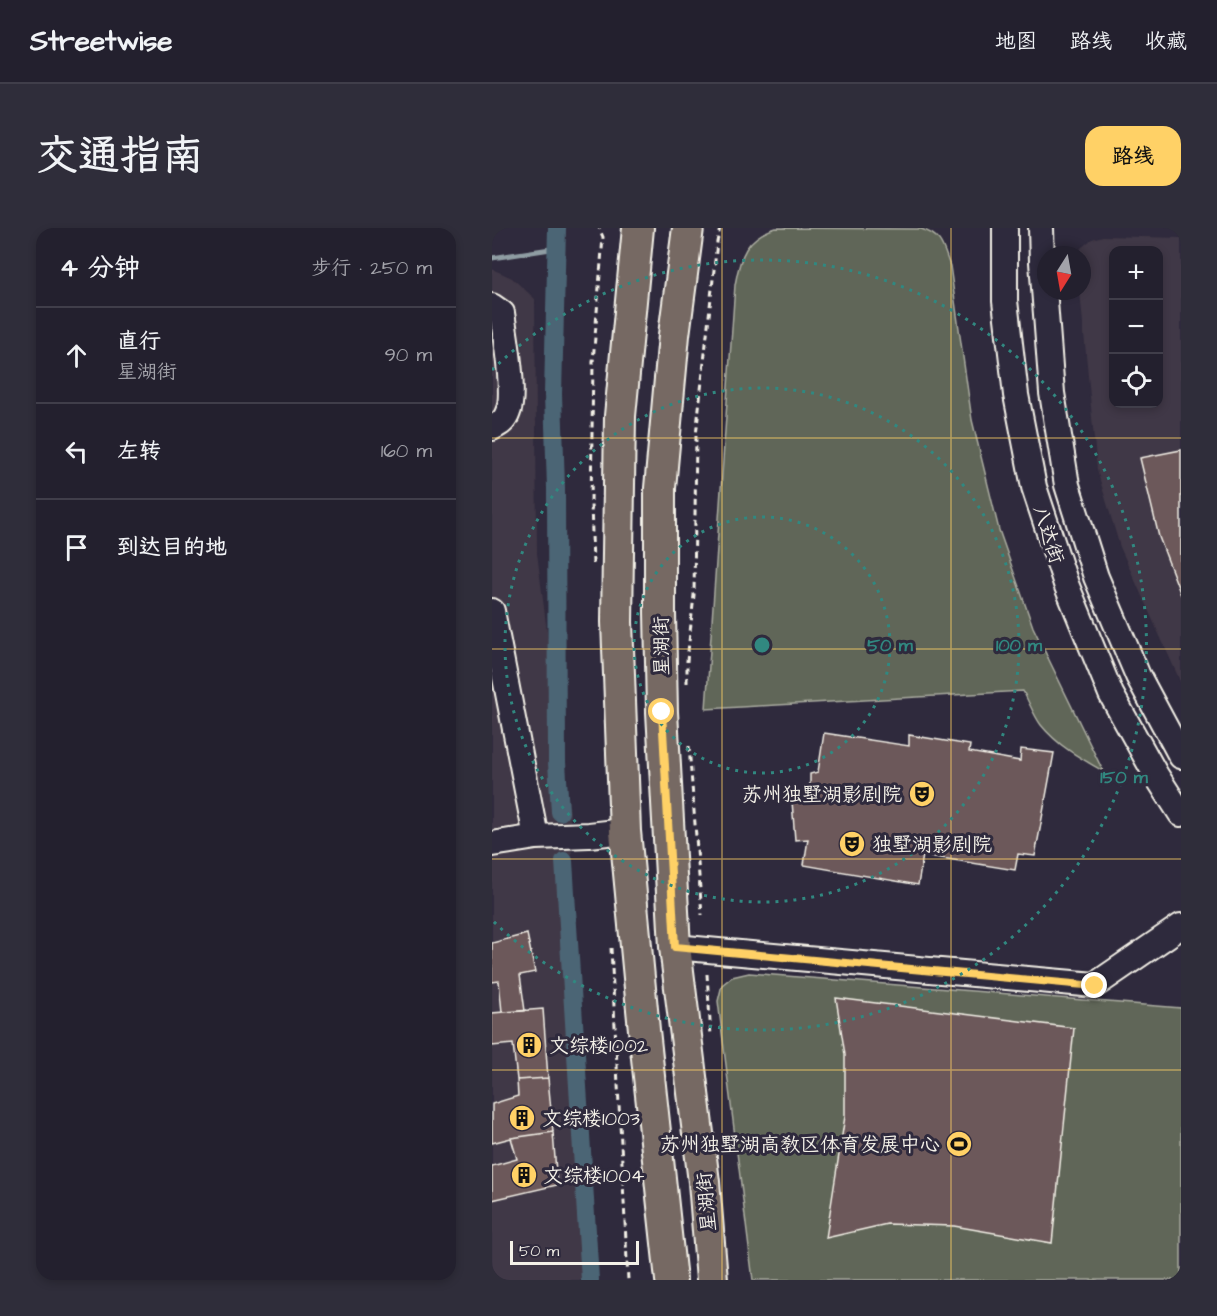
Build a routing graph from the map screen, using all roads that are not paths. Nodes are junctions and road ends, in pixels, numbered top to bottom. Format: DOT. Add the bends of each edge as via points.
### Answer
graph roads {
  1 [pos="638,228"];
  2 [pos="688,228"];
  3 [pos="1005,228"];
  4 [pos="1041,228"];
  5 [pos="492,306"];
  6 [pos="492,428"];
  7 [pos="492,611"];
  8 [pos="1181,756"];
  9 [pos="1181,814"];
  10 [pos="625,831"];
  11 [pos="536,837"];
  12 [pos="492,844"];
  13 [pos="1181,926"];
  14 [pos="675,947"];
  15 [pos="671,1280"];
  16 [pos="712,1280"];
  1 -- 10 [label="main road" via="620,427 617,622"];
  2 -- 14 [label="main road, 星湖街" via="660,488 662,712"];
  3 -- 9 [label="street, 八达街" via="1005,301 1016,395 1034,487 1066,584 1111,694"];
  4 -- 8 [label="street, 八达街" via="1052,393 1067,485 1096,578 1138,676"];
  5 -- 6 [label="street" via="502,313 511,391 509,410 502,423"];
  7 -- 11 [label="street"];
  10 -- 11 [label="street"];
  10 -- 15 [label="main road"];
  11 -- 12 [label="street"];
  13 -- 14 [label="street" via="1095,986"];
  14 -- 16 [label="main road, 星湖街"];
}
